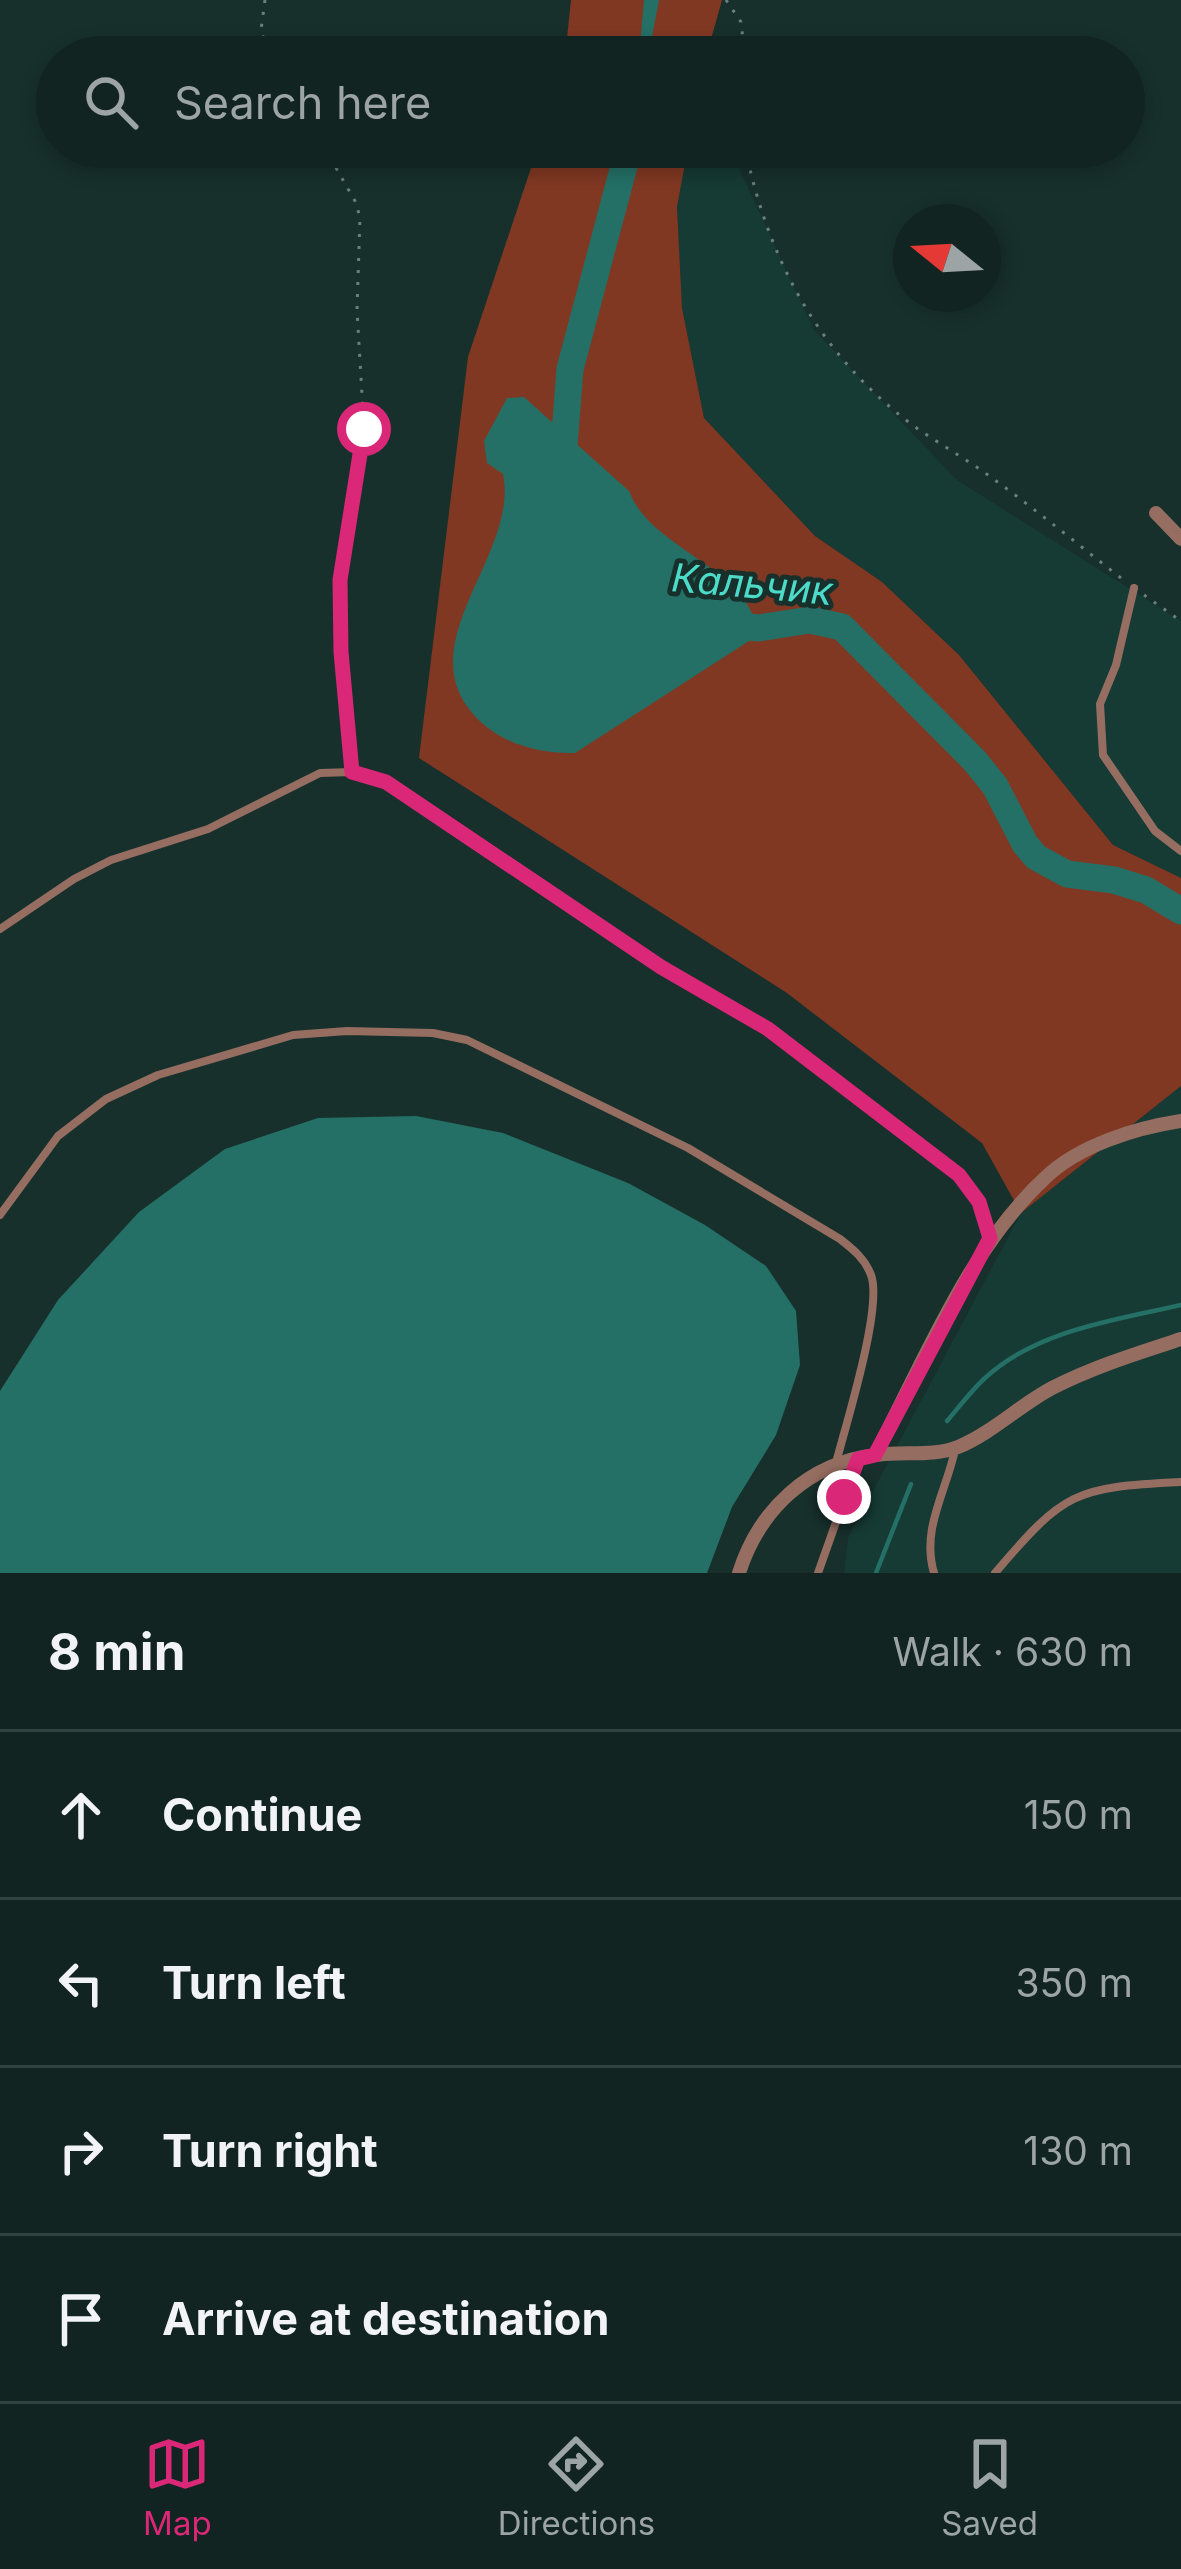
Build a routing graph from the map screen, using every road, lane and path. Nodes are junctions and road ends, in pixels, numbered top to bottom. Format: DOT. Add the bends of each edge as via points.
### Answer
graph roads {
  1 [pos="265,0"];
  2 [pos="726,0"];
  3 [pos="263,36"];
  4 [pos="743,36"];
  5 [pos="335,168"];
  6 [pos="750,168"];
  7 [pos="1156,513"];
  8 [pos="1181,539"];
  9 [pos="1134,588"];
  10 [pos="1181,621"];
  11 [pos="352,772"];
  12 [pos="1181,851"];
  13 [pos="0,929"];
  14 [pos="1181,1120"];
  15 [pos="0,1215"];
  16 [pos="990,1238"];
  17 [pos="1181,1339"];
  18 [pos="956,1448"];
  19 [pos="875,1455"];
  20 [pos="858,1459"];
  21 [pos="836,1465"];
  22 [pos="1181,1482"];
  23 [pos="739,1573"];
  24 [pos="818,1573"];
  25 [pos="934,1573"];
  26 [pos="995,1573"];
  1 -- 3 [label="path"];
  2 -- 4 [label="path"];
  5 -- 11 [label="path" via="360,217 364,429 339,619"];
  6 -- 9 [label="path" via="770,236 833,351 911,423"];
  7 -- 8 [label="street"];
  9 -- 10 [label="path"];
  9 -- 12 [label="lane" via="1100,704 1103,755 1155,832"];
  11 -- 13 [label="lane" via="320,773 208,829 111,860"];
  11 -- 16 [label="lane" via="386,782 661,967 768,1029 959,1175 979,1202"];
  14 -- 16 [label="street" via="1128,1133 1048,1174"];
  15 -- 21 [label="lane" via="58,1136 106,1099 158,1075 292,1035 466,1040 688,1148 861,1256 873,1280 873,1311"];
  16 -- 19 [label="street"];
  17 -- 18 [label="street" via="1054,1388"];
  18 -- 19 [label="street"];
  18 -- 25 [label="lane" via="934,1512"];
  19 -- 20 [label="street"];
  20 -- 21 [label="street"];
  20 -- 24 [label="lane"];
  21 -- 23 [label="street" via="767,1513"];
  22 -- 26 [label="lane" via="1092,1490 1060,1504"];
}
